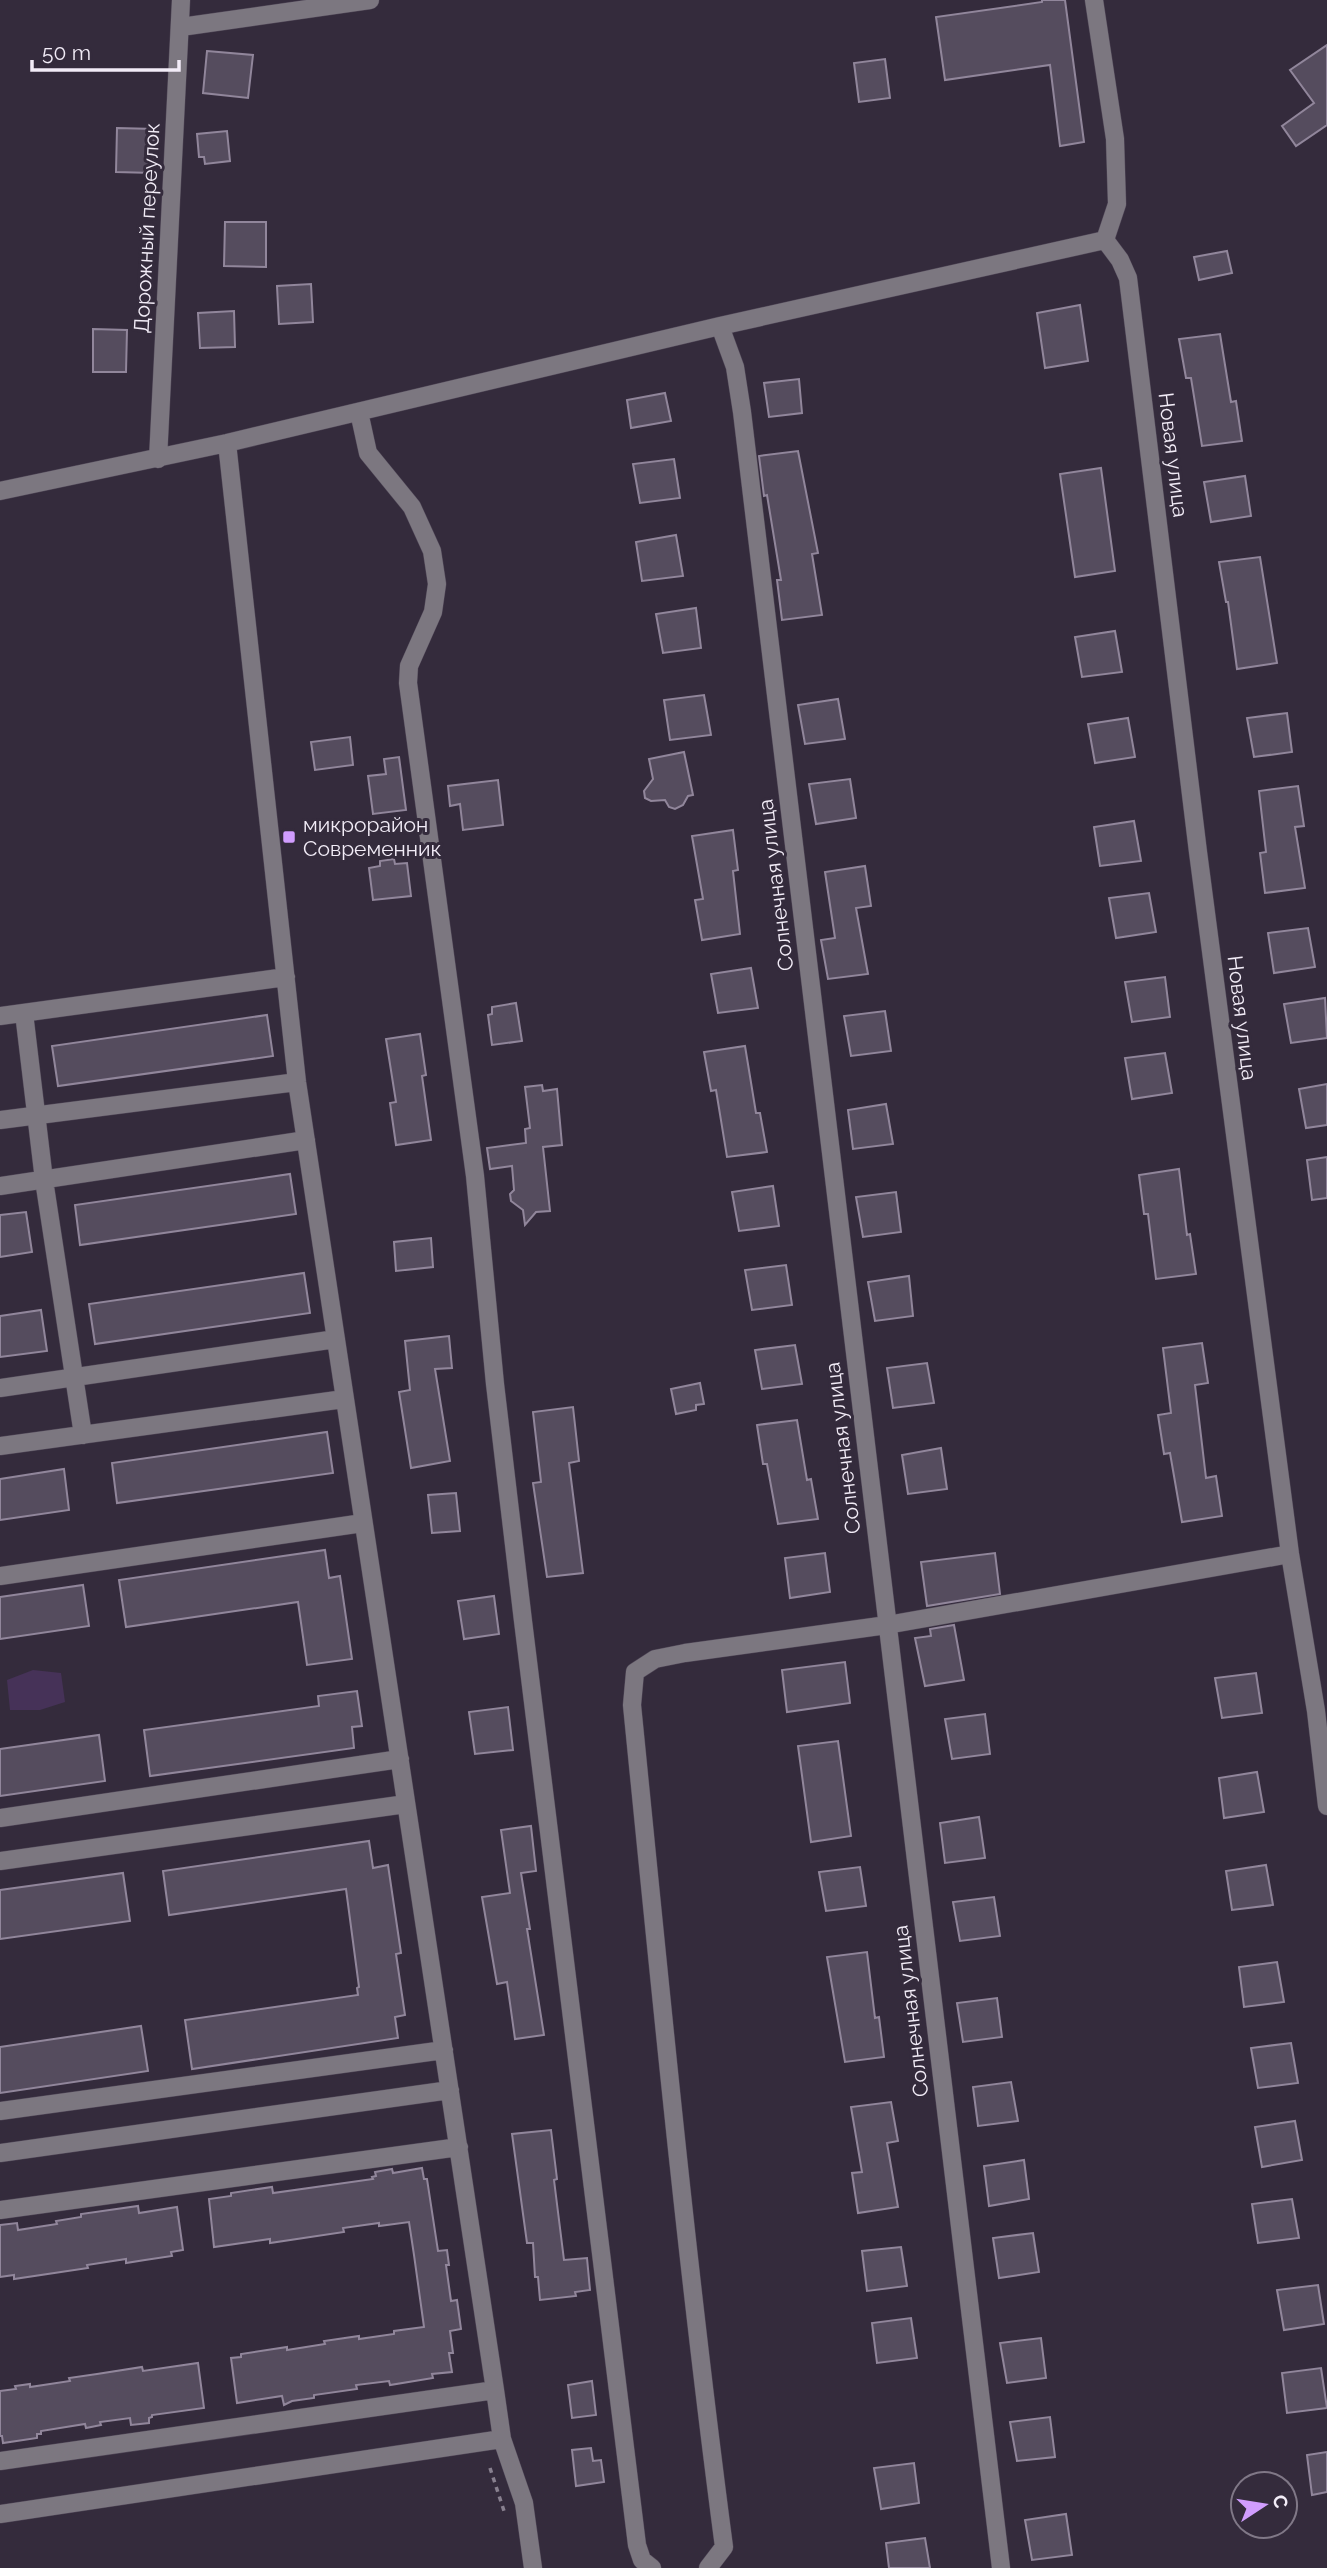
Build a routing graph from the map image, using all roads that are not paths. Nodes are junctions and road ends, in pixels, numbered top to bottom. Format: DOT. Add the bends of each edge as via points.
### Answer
graph roads {
  1 [pos="181,0"];
  2 [pos="370,0"];
  3 [pos="1094,0"];
  4 [pos="181,27"];
  5 [pos="1105,240"];
  6 [pos="720,326"];
  7 [pos="359,412"];
  8 [pos="227,443"];
  9 [pos="158,459"];
  10 [pos="0,491"];
  11 [pos="286,977"];
  12 [pos="24,1013"];
  13 [pos="0,1016"];
  14 [pos="298,1082"];
  15 [pos="36,1115"];
  16 [pos="0,1120"];
  17 [pos="306,1140"];
  18 [pos="44,1180"];
  19 [pos="0,1186"];
  20 [pos="336,1339"];
  21 [pos="74,1378"];
  22 [pos="0,1388"];
  23 [pos="344,1399"];
  24 [pos="83,1435"];
  25 [pos="0,1446"];
  26 [pos="363,1523"];
  27 [pos="1290,1554"];
  28 [pos="0,1576"];
  29 [pos="887,1625"];
  30 [pos="1322,1710"];
  31 [pos="400,1759"];
  32 [pos="406,1804"];
  33 [pos="1327,1806"];
  34 [pos="0,1818"];
  35 [pos="0,1861"];
  36 [pos="444,2050"];
  37 [pos="450,2090"];
  38 [pos="0,2111"];
  39 [pos="459,2147"];
  40 [pos="0,2153"];
  41 [pos="0,2210"];
  42 [pos="495,2390"];
  43 [pos="502,2439"];
  44 [pos="0,2461"];
  45 [pos="0,2514"];
  46 [pos="534,2568"];
  47 [pos="652,2568"];
  48 [pos="708,2568"];
  49 [pos="1001,2568"];
  1 -- 4 [label="street, Дорожный переулок"];
  2 -- 4 [label="street"];
  3 -- 5 [label="street" via="1115,139 1117,204"];
  4 -- 9 [label="street, Дорожный переулок"];
  5 -- 6 [label="street"];
  5 -- 27 [label="street, Новая улица" via="1128,278"];
  6 -- 7 [label="street"];
  6 -- 29 [label="street, Солнечная улица" via="735,367 740,400"];
  7 -- 8 [label="street"];
  7 -- 47 [label="street" via="368,453 412,507 432,551 437,584 433,612 409,666 408,683 475,1176 513,1542 635,2532 642,2560"];
  8 -- 9 [label="street"];
  8 -- 11 [label="street"];
  9 -- 10 [label="street"];
  11 -- 12 [label="street"];
  11 -- 14 [label="street"];
  12 -- 13 [label="street"];
  12 -- 15 [label="street"];
  14 -- 15 [label="street"];
  14 -- 17 [label="street"];
  15 -- 16 [label="street"];
  15 -- 18 [label="street"];
  17 -- 18 [label="street"];
  17 -- 20 [label="street"];
  18 -- 19 [label="street"];
  18 -- 21 [label="street"];
  20 -- 21 [label="street"];
  20 -- 23 [label="street"];
  21 -- 22 [label="street"];
  21 -- 24 [label="street"];
  23 -- 24 [label="street"];
  23 -- 26 [label="street"];
  24 -- 25 [label="street"];
  26 -- 28 [label="street"];
  26 -- 31 [label="street"];
  27 -- 29 [label="street"];
  27 -- 30 [label="street, Новая улица"];
  29 -- 48 [label="street" via="685,1653 655,1659 635,1672 632,1705 661,2003 724,2547"];
  29 -- 49 [label="street, Солнечная улица"];
  30 -- 33 [label="street, Новая улица"];
  31 -- 32 [label="street"];
  31 -- 34 [label="street"];
  32 -- 35 [label="street"];
  32 -- 36 [label="street"];
  36 -- 37 [label="street"];
  36 -- 38 [label="street"];
  37 -- 39 [label="street"];
  37 -- 40 [label="street"];
  39 -- 41 [label="street"];
  39 -- 42 [label="street"];
  42 -- 43 [label="street"];
  42 -- 44 [label="street"];
  43 -- 45 [label="street"];
  43 -- 46 [label="street" via="524,2503"];
}
